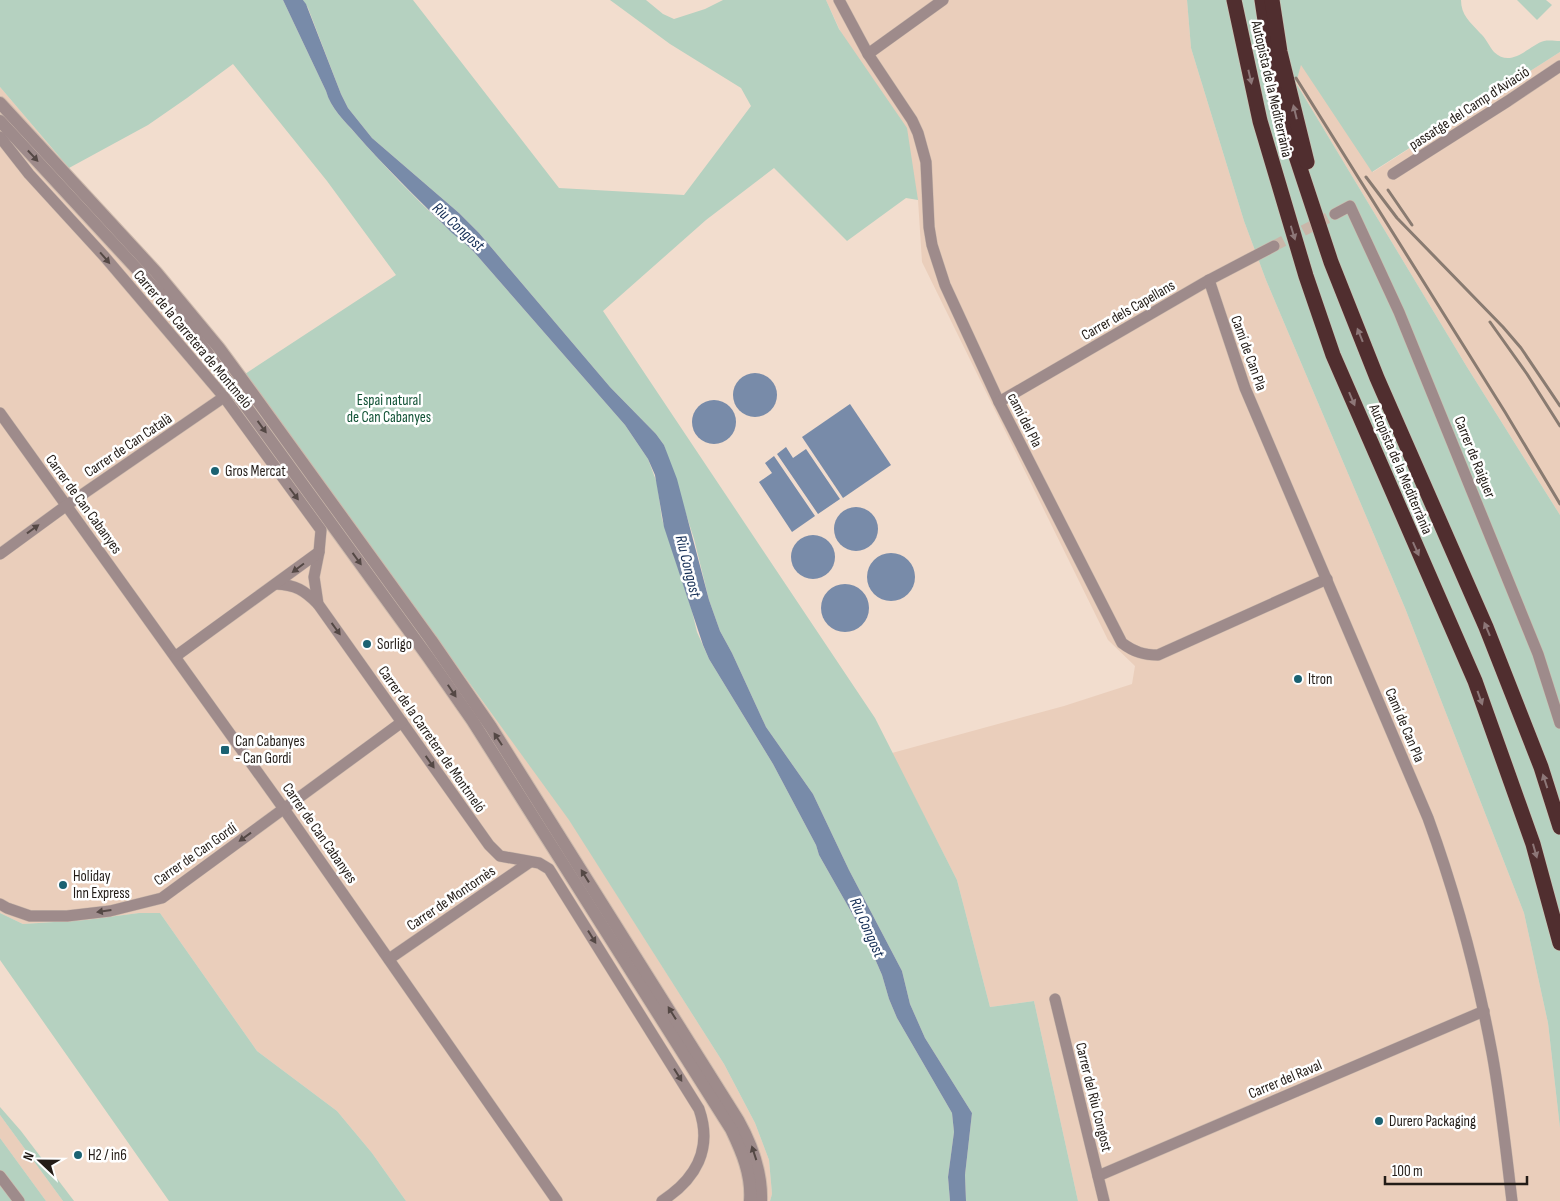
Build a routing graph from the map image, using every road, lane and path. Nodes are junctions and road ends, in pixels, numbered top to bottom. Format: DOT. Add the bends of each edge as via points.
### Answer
graph roads {
  1 [pos="839,0"];
  2 [pos="943,0"];
  3 [pos="1234,0"];
  4 [pos="1262,0"];
  5 [pos="1272,0"];
  6 [pos="868,54"];
  7 [pos="1560,66"];
  8 [pos="0,103"];
  9 [pos="0,121"];
  10 [pos="0,137"];
  11 [pos="1393,174"];
  12 [pos="1335,214"];
  13 [pos="1274,246"];
  14 [pos="1331,262"];
  15 [pos="1209,280"];
  16 [pos="224,397"];
  17 [pos="999,402"];
  18 [pos="0,414"];
  19 [pos="67,505"];
  20 [pos="319,552"];
  21 [pos="0,554"];
  22 [pos="1327,580"];
  23 [pos="276,584"];
  24 [pos="318,604"];
  25 [pos="176,656"];
  26 [pos="402,722"];
  27 [pos="1560,723"];
  28 [pos="284,808"];
  29 [pos="1560,827"];
  30 [pos="530,862"];
  31 [pos="0,904"];
  32 [pos="1560,943"];
  33 [pos="389,959"];
  34 [pos="1055,999"];
  35 [pos="1484,1011"];
  36 [pos="0,1176"];
  37 [pos="1098,1176"];
  38 [pos="19,1201"];
  39 [pos="557,1201"];
  40 [pos="662,1201"];
  41 [pos="750,1201"];
  42 [pos="761,1201"];
  43 [pos="1104,1201"];
  44 [pos="1512,1201"];
  1 -- 6 [label="street, camí del Pla"];
  2 -- 6 [label="street"];
  3 -- 32 [label="highway, Autopista de la Mediterrània, one-way" via="1260,121 1285,210 1333,354 1475,682 1533,844"];
  4 -- 14 [label="highway, Autopista de la Mediterrània" via="1286,126"];
  14 -- 5 [label="highway, one-way" via="1280,52"];
  6 -- 17 [label="street, camí del Pla" via="912,120 922,145 932,245 945,284"];
  7 -- 11 [label="street, passatge del Camp d'Aviació"];
  42 -- 8 [label="street, one-way" via="757,1162 748,1137 531,790 431,640 219,348 156,272"];
  9 -- 41 [label="street, one-way" via="160,293 192,332 434,665 544,832 731,1129 746,1164"];
  10 -- 16 [label="street, Carrer de la Carretera de Montmeló, one-way"];
  12 -- 27 [label="street, Carrer de Raiguer" via="1350,206 1399,312 1538,654"];
  13 -- 15 [label="street, Carrer dels Capellans"];
  29 -- 14 [label="highway, Autopista de la Mediterrània, one-way" via="1541,767 1486,627 1377,378"];
  15 -- 17 [label="street, Carrer dels Capellans"];
  15 -- 22 [label="street, Camí de Can Pla" via="1245,388"];
  16 -- 19 [label="street, Carrer de Can Català"];
  16 -- 20 [label="street, Carrer de la Carretera de Montmeló, one-way" via="321,530"];
  17 -- 22 [label="street, camí del Pla" via="1122,643 1133,651 1158,655"];
  18 -- 19 [label="street, Carrer de Can Cabanyes"];
  21 -- 19 [label="street, Carrer de Can Català, one-way"];
  19 -- 25 [label="street, Carrer de Can Cabanyes"];
  20 -- 23 [label="street, one-way"];
  20 -- 24 [label="street, Carrer de la Carretera de Montmeló" via="314,577"];
  22 -- 35 [label="street, Camí de Can Pla" via="1443,859 1464,926"];
  23 -- 24 [label="street" via="290,585 307,592"];
  23 -- 25 [label="street"];
  24 -- 26 [label="street, Carrer de la Carretera de Montmeló, one-way"];
  25 -- 28 [label="street, Carrer de Can Cabanyes"];
  26 -- 28 [label="street, Carrer de Can Gordí"];
  26 -- 30 [label="street, Carrer de la Carretera de Montmeló, one-way" via="489,844 500,856"];
  28 -- 31 [label="street, Carrer de Can Gordí, one-way" via="162,898 110,910 60,916 30,916"];
  28 -- 33 [label="street, Carrer de Can Cabanyes"];
  30 -- 33 [label="street, Carrer de Montornès"];
  30 -- 40 [label="street, Carrer de la Carretera de Montmeló, one-way" via="544,864 548,869 699,1108 704,1138 697,1164 681,1187"];
  33 -- 39 [label="street, Carrer de Can Cabanyes"];
  34 -- 37 [label="street, Carrer del Riu Congost"];
  35 -- 37 [label="street, Carrer del Raval"];
  35 -- 44 [label="street, Camí de Can Pla"];
  36 -- 38 [label="street"];
  37 -- 43 [label="street, Carrer del Riu Congost"];
}
